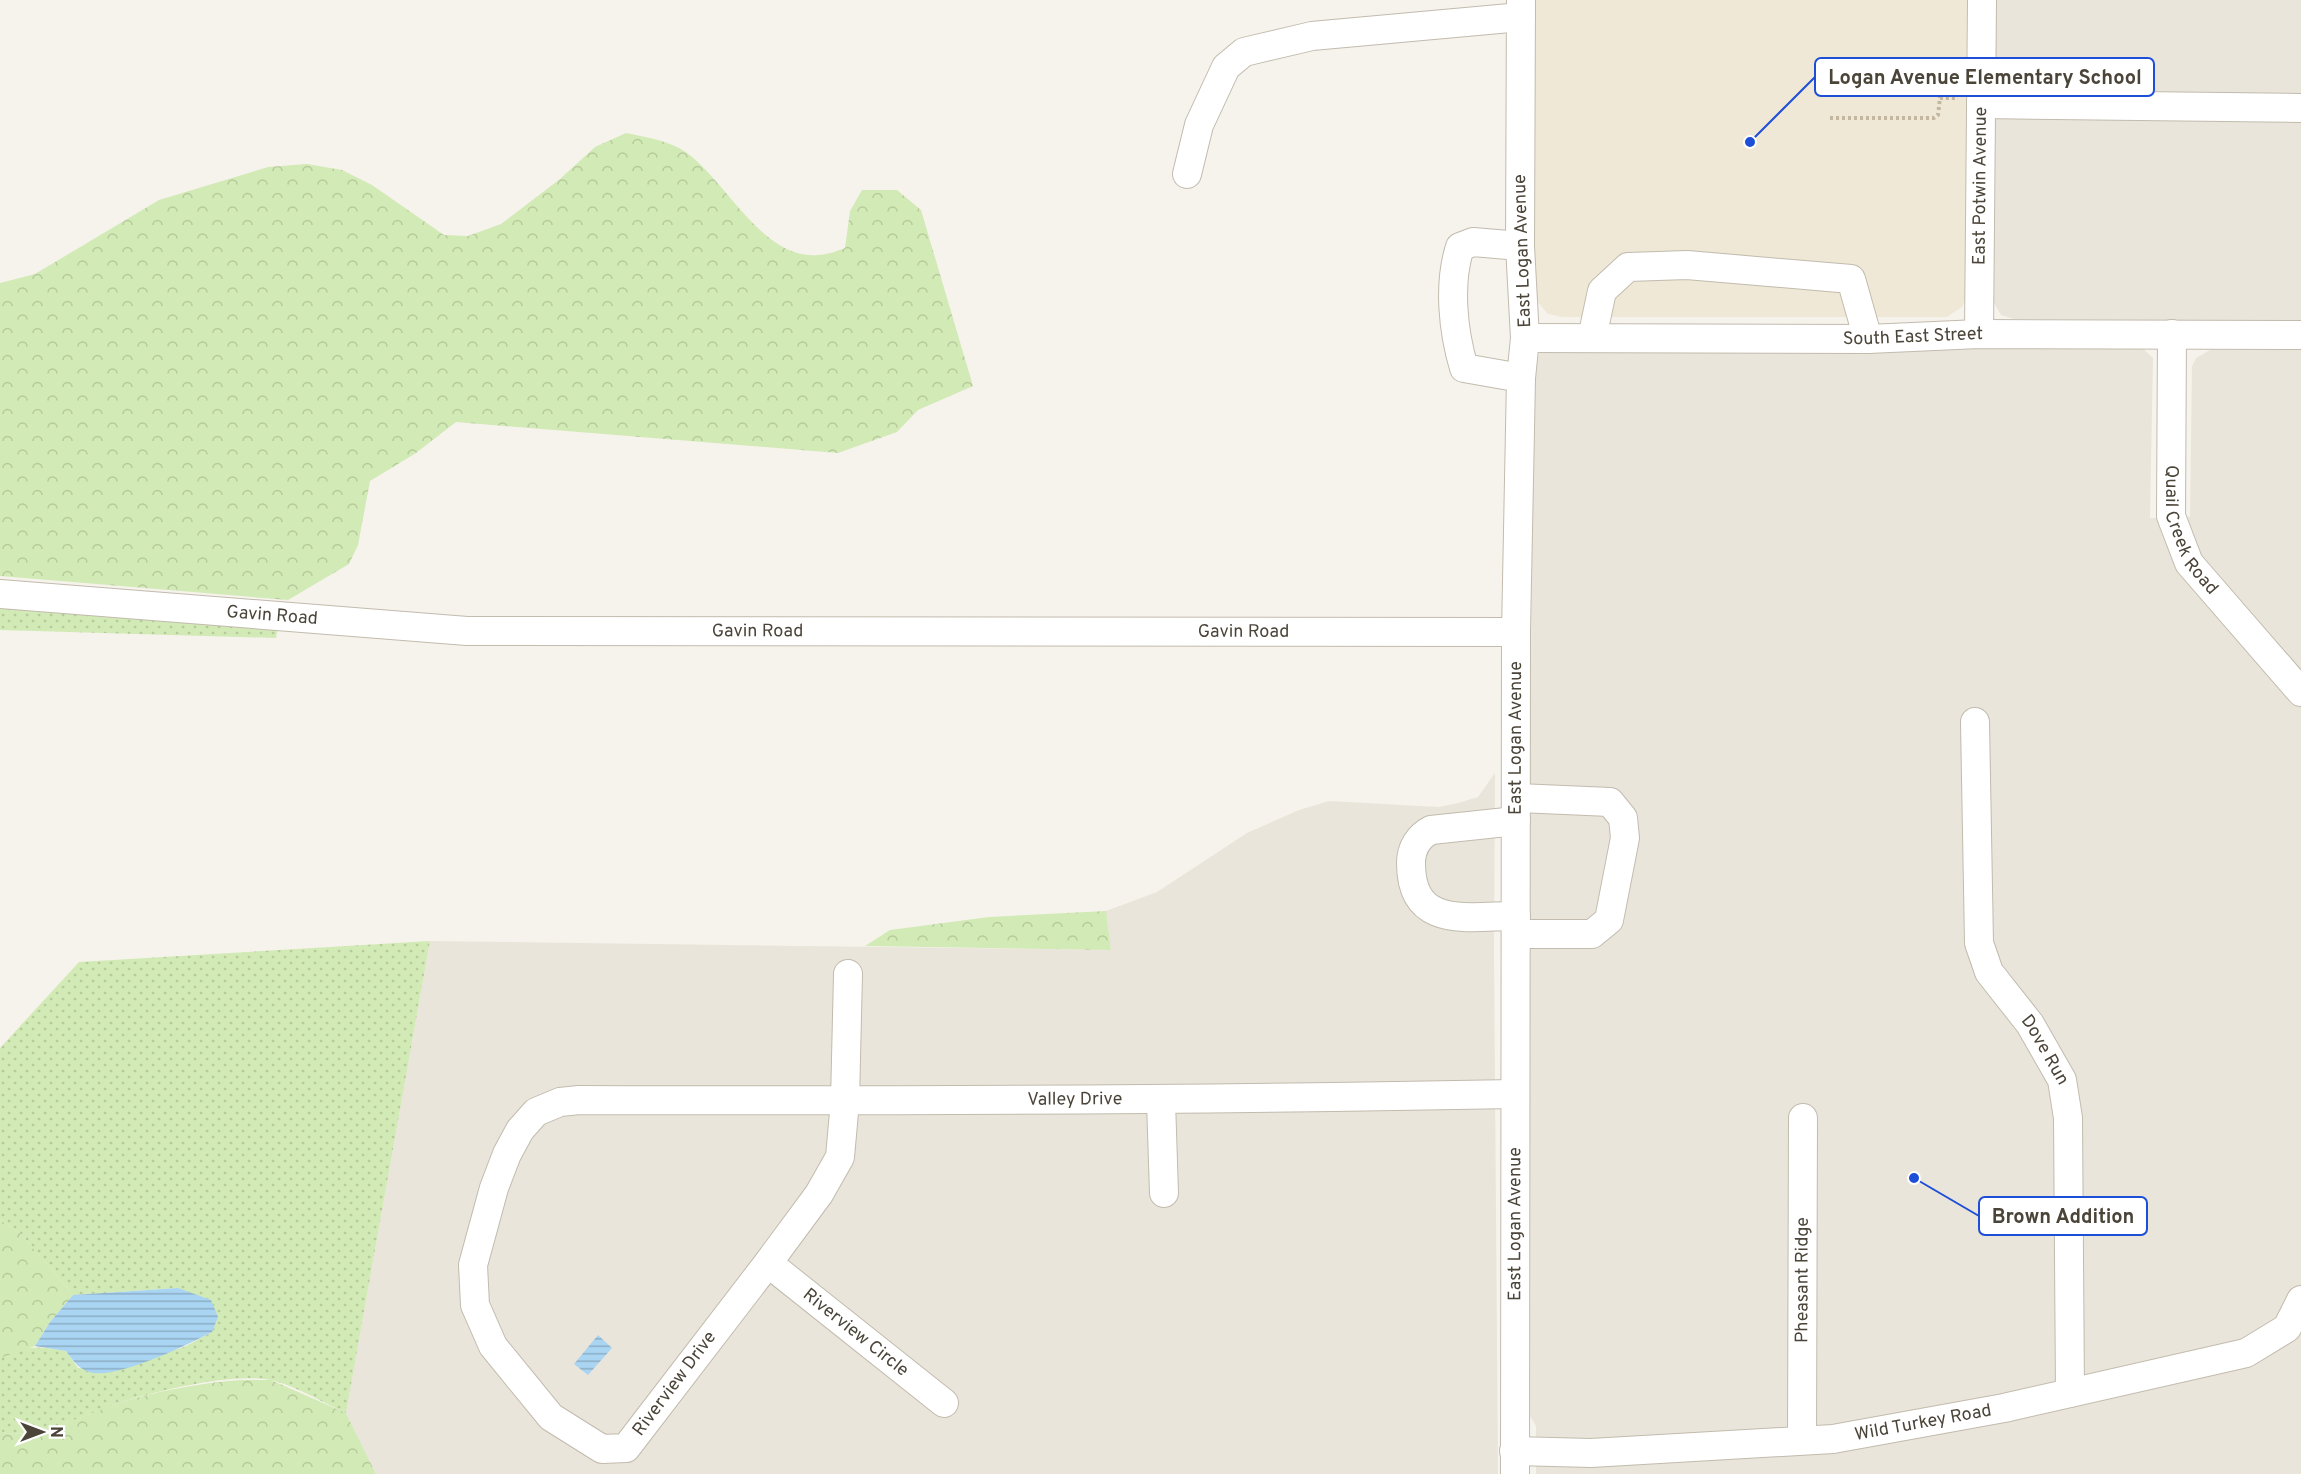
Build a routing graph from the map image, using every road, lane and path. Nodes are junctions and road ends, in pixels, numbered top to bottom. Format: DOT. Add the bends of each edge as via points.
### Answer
graph roads {
  1 [pos="1982,0"];
  2 [pos="1521,9"];
  3 [pos="1971,101"];
  4 [pos="2301,108"];
  5 [pos="1830,118"];
  6 [pos="1187,174"];
  7 [pos="1520,246"];
  8 [pos="1979,334"];
  9 [pos="2172,334"];
  10 [pos="2301,335"];
  11 [pos="1525,338"];
  12 [pos="1592,338"];
  13 [pos="1868,339"];
  14 [pos="1521,378"];
  15 [pos="0,594"];
  16 [pos="1516,632"];
  17 [pos="2301,692"];
  18 [pos="1975,722"];
  19 [pos="1516,810"];
  20 [pos="1516,925"];
  21 [pos="848,974"];
  22 [pos="1515,1094"];
  23 [pos="632,1100"];
  24 [pos="845,1101"];
  25 [pos="1161,1101"];
  26 [pos="1803,1118"];
  27 [pos="1164,1193"];
  28 [pos="768,1263"];
  29 [pos="2301,1300"];
  30 [pos="2070,1393"];
  31 [pos="944,1403"];
  32 [pos="1802,1440"];
  33 [pos="1514,1462"];
  1 -- 3 [label="street, East Potwin Avenue"];
  2 -- 6 [label="street" via="1312,36 1244,52 1226,67 1203,115"];
  2 -- 7 [label="street, East Logan Avenue"];
  3 -- 4 [label="street"];
  3 -- 5 [label="path" via="1940,98 1938,115 1930,119"];
  3 -- 8 [label="street, East Potwin Avenue"];
  7 -- 11 [label="street, East Logan Avenue"];
  7 -- 14 [label="street" via="1473,242 1460,247 1453,283 1458,349 1464,368"];
  8 -- 9 [label="street, South East Street"];
  8 -- 13 [label="street, South East Street"];
  9 -- 10 [label="street, South East Street"];
  9 -- 17 [label="street, Quail Creek Road" via="2171,516 2189,562"];
  11 -- 12 [label="street, South East Street"];
  11 -- 14 [label="street, East Logan Avenue"];
  12 -- 13 [label="street, South East Street"];
  12 -- 13 [label="street" via="1602,291 1628,267 1687,265 1851,279"];
  14 -- 16 [label="street, East Logan Avenue"];
  15 -- 16 [label="street, Gavin Road" via="467,631"];
  16 -- 19 [label="street, East Logan Avenue"];
  18 -- 30 [label="street, Dove Run" via="1979,944 1989,972 2030,1024 2061,1080 2068,1118"];
  19 -- 20 [label="street, East Logan Avenue"];
  19 -- 20 [label="street" via="1431,830 1415,844 1410,861 1420,903 1434,913"];
  19 -- 20 [label="street" via="1610,802 1623,818 1625,838 1609,920 1592,934"];
  20 -- 22 [label="street, East Logan Avenue"];
  21 -- 24 [label="street, Riverview Drive"];
  22 -- 25 [label="street, Valley Drive"];
  22 -- 33 [label="street, East Logan Avenue"];
  23 -- 24 [label="street, Valley Drive"];
  23 -- 28 [label="street, Riverview Drive" via="570,1101 536,1112 512,1146 494,1188 473,1265 475,1305 493,1346 551,1417 602,1449 626,1448"];
  24 -- 25 [label="street, Valley Drive"];
  24 -- 28 [label="street, Riverview Drive" via="840,1156 819,1194"];
  25 -- 27 [label="street"];
  26 -- 32 [label="street, Pheasant Ridge"];
  28 -- 31 [label="street, Riverview Circle"];
  29 -- 30 [label="street, Wild Turkey Road" via="2287,1328 2246,1353"];
  30 -- 32 [label="street, Wild Turkey Road" via="1833,1439"];
  32 -- 33 [label="street, Wild Turkey Road" via="1591,1453"];
}
